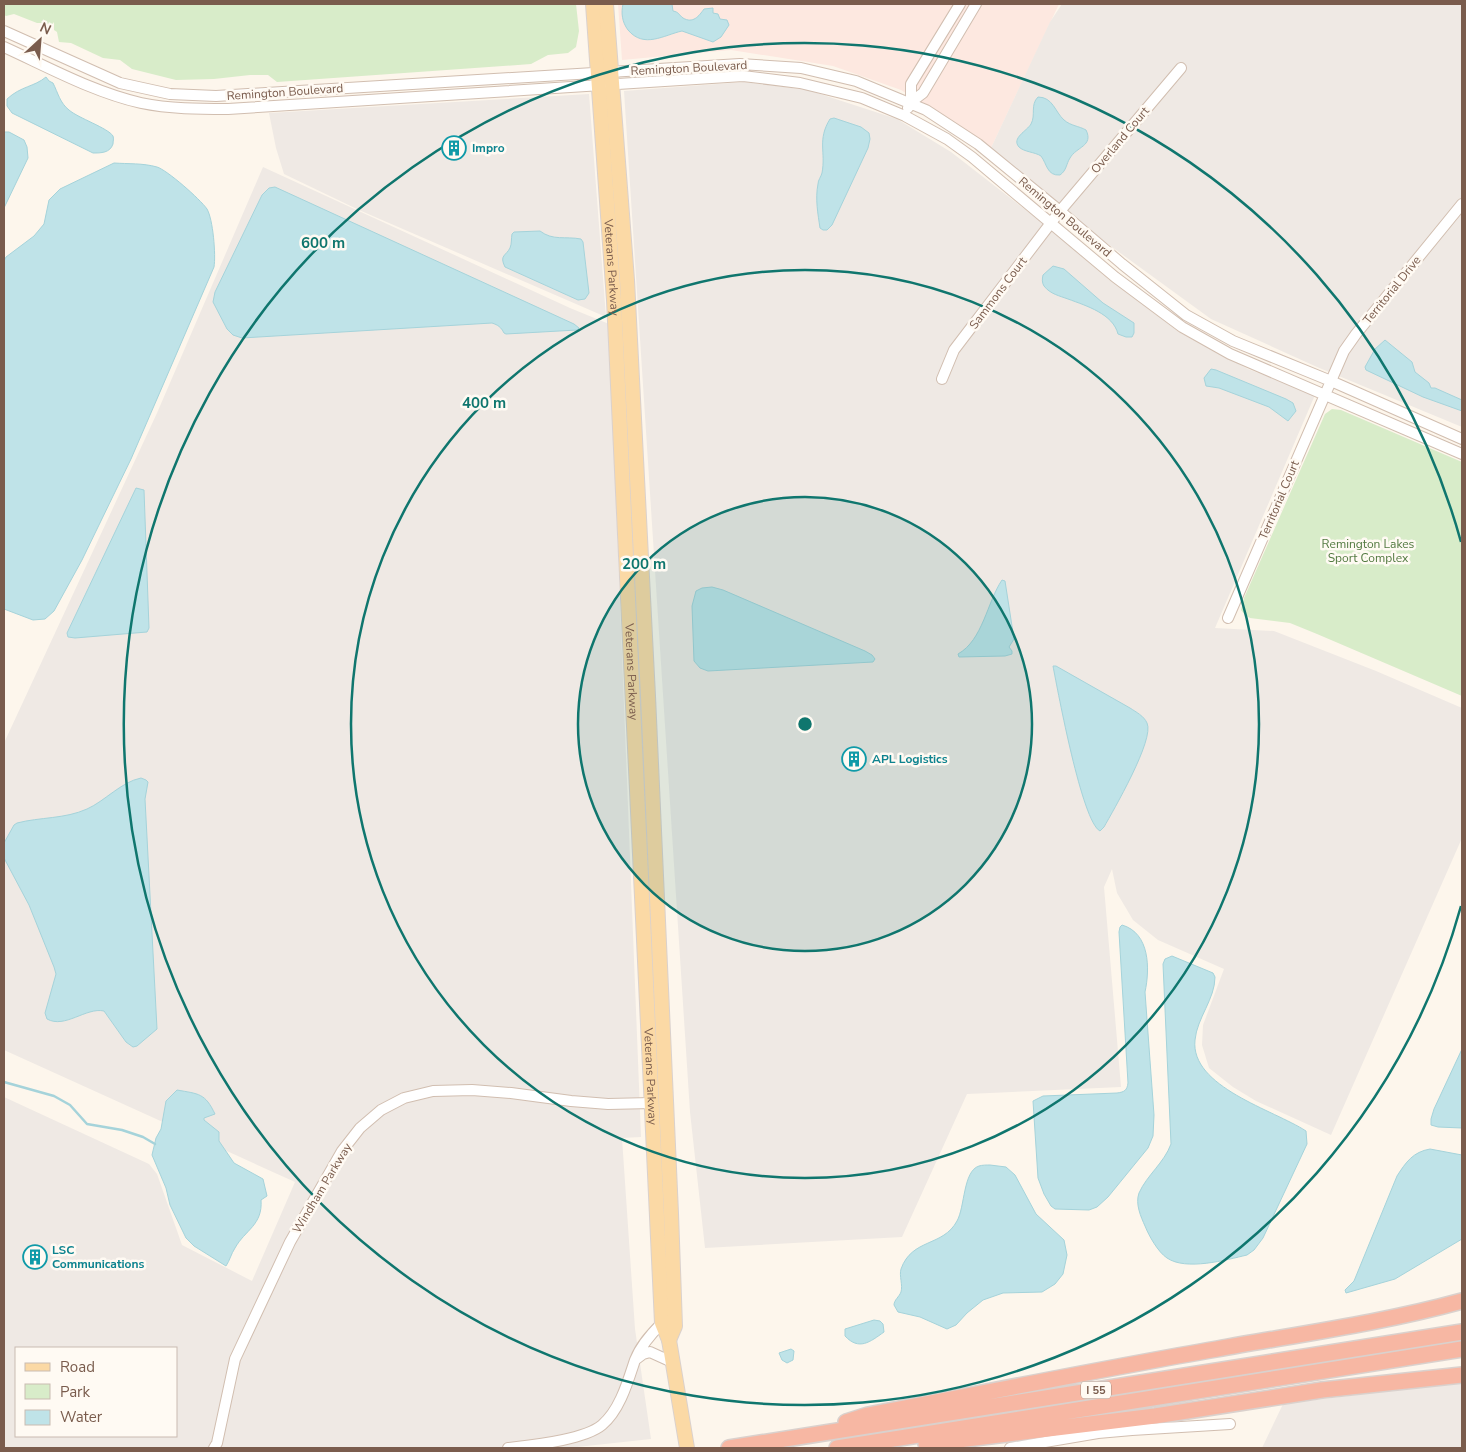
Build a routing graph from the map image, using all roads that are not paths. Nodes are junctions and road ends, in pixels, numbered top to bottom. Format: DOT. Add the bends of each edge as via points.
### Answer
graph roads {
  1 [pos="593,4"];
  2 [pos="606,4"];
  3 [pos="960,4"];
  4 [pos="976,4"];
  5 [pos="4,31"];
  6 [pos="4,47"];
  7 [pos="1181,68"];
  8 [pos="604,78"];
  9 [pos="911,102"];
  10 [pos="905,116"];
  11 [pos="1462,204"];
  12 [pos="1060,210"];
  13 [pos="1050,223"];
  14 [pos="942,378"];
  15 [pos="1331,381"];
  16 [pos="1324,394"];
  17 [pos="1462,439"];
  18 [pos="1462,454"];
  19 [pos="1228,618"];
  20 [pos="652,1103"];
  21 [pos="1462,1301"];
  22 [pos="662,1323"];
  23 [pos="1462,1332"];
  24 [pos="669,1340"];
  25 [pos="1462,1349"];
  26 [pos="635,1360"];
  27 [pos="672,1362"];
  28 [pos="1462,1375"];
  29 [pos="1230,1424"];
  30 [pos="792,1438"];
  31 [pos="214,1448"];
  32 [pos="508,1448"];
  33 [pos="686,1448"];
  34 [pos="729,1448"];
  35 [pos="837,1448"];
  36 [pos="872,1448"];
  37 [pos="1010,1448"];
  1 -- 8 [label="main road, Veterans Parkway"];
  2 -- 8 [label="main road, Veterans Parkway"];
  3 -- 9 [label="street" via="911,84"];
  4 -- 9 [label="street" via="923,93"];
  5 -- 8 [label="street, Remington Boulevard" via="120,83 170,94 216,96"];
  6 -- 8 [label="street, Remington Boulevard" via="111,94 182,109 238,108"];
  7 -- 12 [label="street, Overland Court"];
  8 -- 9 [label="street, Remington Boulevard" via="740,64 801,68 856,81"];
  8 -- 10 [label="street, Remington Boulevard" via="743,76 800,83 862,98"];
  8 -- 20 [label="main road, Veterans Parkway"];
  8 -- 24 [label="main road, Veterans Parkway" via="627,280 671,1213 675,1326"];
  9 -- 10 [label="street"];
  9 -- 12 [label="street, Remington Boulevard" via="962,132"];
  10 -- 13 [label="street, Remington Boulevard" via="972,157"];
  11 -- 15 [label="street, Territorial Drive" via="1356,334 1344,351"];
  12 -- 13 [label="street, Sammons Court"];
  12 -- 15 [label="street, Remington Boulevard" via="1186,315 1233,341"];
  13 -- 14 [label="street, Sammons Court" via="954,350"];
  13 -- 16 [label="street, Remington Boulevard" via="1115,278 1182,327 1230,354"];
  15 -- 16 [label="street, Territorial Court"];
  15 -- 17 [label="street, Remington Boulevard"];
  16 -- 18 [label="street, Remington Boulevard"];
  16 -- 19 [label="street, Territorial Court"];
  20 -- 22 [label="main road, Veterans Parkway"];
  20 -- 31 [label="street, Windham Parkway" via="608,1104 472,1090 433,1091 404,1098 381,1110 360,1128 342,1151 290,1242 235,1359"];
  21 -- 30 [label="highway" via="1330,1331 868,1415"];
  22 -- 24 [label="main road, Veterans Parkway"];
  22 -- 26 [label="street" via="646,1340"];
  23 -- 30 [label="highway, I 55"];
  24 -- 27 [label="main road, Veterans Parkway"];
  25 -- 35 [label="highway, I 55"];
  26 -- 27 [label="street" via="650,1352"];
  26 -- 32 [label="street" via="615,1410 602,1426 578,1436"];
  27 -- 33 [label="main road, Veterans Parkway"];
  28 -- 36 [label="highway" via="1322,1390 1155,1416 956,1441"];
  29 -- 37 [label="street" via="1098,1433"];
  30 -- 34 [label="highway, I 55"];
}
